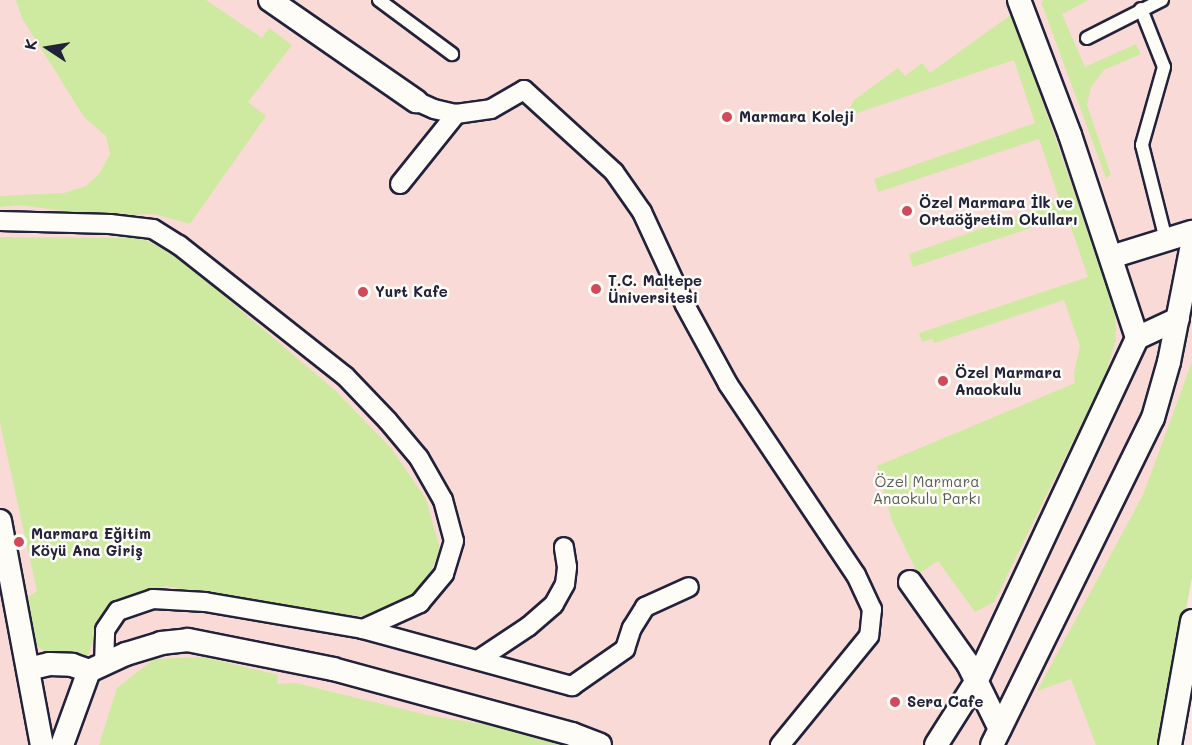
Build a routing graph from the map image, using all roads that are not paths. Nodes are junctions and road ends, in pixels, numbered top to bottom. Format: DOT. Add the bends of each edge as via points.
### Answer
graph roads {
  1 [pos="270,0"];
  2 [pos="379,0"];
  3 [pos="1018,0"];
  4 [pos="1162,0"];
  5 [pos="1141,9"];
  6 [pos="1087,38"];
  7 [pos="452,54"];
  8 [pos="416,101"];
  9 [pos="456,114"];
  10 [pos="400,184"];
  11 [pos="0,221"];
  12 [pos="1192,232"];
  13 [pos="1166,240"];
  14 [pos="1192,245"];
  15 [pos="1111,257"];
  16 [pos="1178,319"];
  17 [pos="1137,338"];
  18 [pos="0,520"];
  19 [pos="564,547"];
  20 [pos="910,582"];
  21 [pos="689,587"];
  22 [pos="1192,621"];
  23 [pos="363,629"];
  24 [pos="478,660"];
  25 [pos="97,668"];
  26 [pos="28,669"];
  27 [pos="976,682"];
  28 [pos="996,737"];
  29 [pos="42,745"];
  30 [pos="62,745"];
  31 [pos="600,745"];
  32 [pos="780,745"];
  33 [pos="936,745"];
  34 [pos="1170,745"];
  1 -- 8 [label="street"];
  2 -- 7 [label="lane"];
  3 -- 15 [label="street"];
  4 -- 5 [label="lane"];
  5 -- 6 [label="lane"];
  5 -- 13 [label="lane" via="1164,67 1142,145"];
  8 -- 9 [label="street"];
  9 -- 10 [label="street"];
  9 -- 32 [label="street" via="491,109 524,90 614,172 642,212 685,305 728,384 856,575 872,609 869,636"];
  11 -- 23 [label="street" via="153,229 179,245 345,376 388,420 419,458 443,500 454,541 444,574 420,603"];
  12 -- 13 [label="street"];
  13 -- 15 [label="street"];
  14 -- 16 [label="street"];
  15 -- 17 [label="street"];
  16 -- 17 [label="street"];
  16 -- 28 [label="street" via="1153,418"];
  17 -- 27 [label="street"];
  18 -- 26 [label="street"];
  19 -- 24 [label="street" via="565,584 554,604"];
  20 -- 27 [label="street" via="952,639"];
  21 -- 24 [label="street" via="645,608 632,628 626,649 572,686"];
  22 -- 34 [label="street"];
  23 -- 24 [label="street"];
  23 -- 25 [label="street" via="205,602 153,599 118,611 105,630"];
  25 -- 26 [label="street" via="49,664"];
  25 -- 30 [label="street"];
  25 -- 31 [label="street" via="161,643 188,640 333,669"];
  26 -- 29 [label="street"];
  27 -- 28 [label="street"];
  27 -- 33 [label="street"];
}
